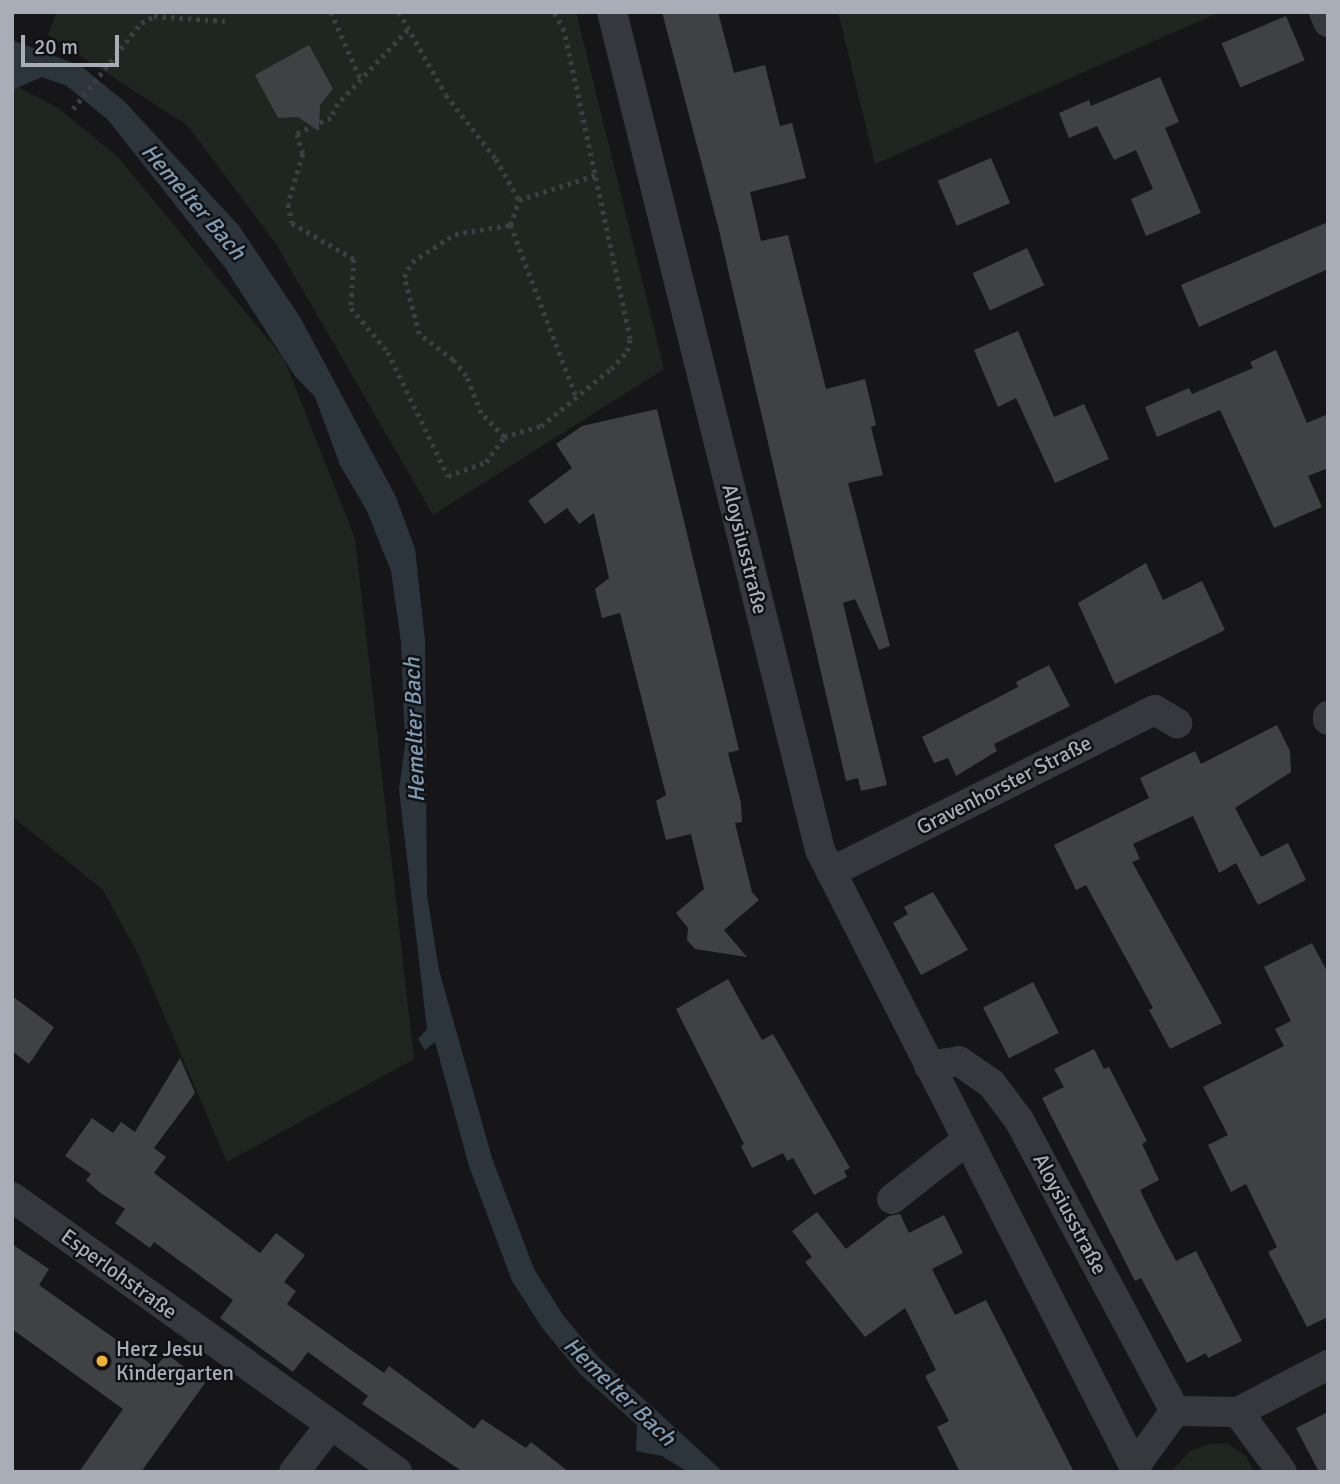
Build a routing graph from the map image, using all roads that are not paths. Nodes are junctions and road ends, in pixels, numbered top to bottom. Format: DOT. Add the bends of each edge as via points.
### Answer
graph roads {
  1 [pos="612,12"];
  2 [pos="1324,12"];
  3 [pos="1328,22"];
  4 [pos="1177,723"];
  5 [pos="831,872"];
  6 [pos="929,1066"];
  7 [pos="967,1140"];
  8 [pos="12,1197"];
  9 [pos="892,1199"];
  10 [pos="1328,1364"];
  11 [pos="1175,1411"];
  12 [pos="1238,1412"];
  13 [pos="329,1427"];
  14 [pos="1136,1469"];
  15 [pos="294,1472"];
  16 [pos="397,1472"];
  17 [pos="1282,1472"];
  1 -- 5 [label="street, Aloysiusstraße" via="820,850"];
  2 -- 3 [label="street"];
  4 -- 5 [label="street, Gravenhorster Straße" via="1155,710"];
  5 -- 6 [label="street, Aloysiusstraße"];
  6 -- 7 [label="street, Aloysiusstraße"];
  6 -- 11 [label="street, Aloysiusstraße" via="959,1061 991,1083 1019,1120"];
  7 -- 9 [label="street"];
  7 -- 14 [label="street, Aloysiusstraße"];
  8 -- 13 [label="street, Esperlohstraße"];
  10 -- 12 [label="street"];
  11 -- 12 [label="street"];
  11 -- 14 [label="street, Aloysiusstraße"];
  12 -- 17 [label="street"];
  13 -- 15 [label="street"];
  13 -- 16 [label="street, Esperlohstraße"];
}
